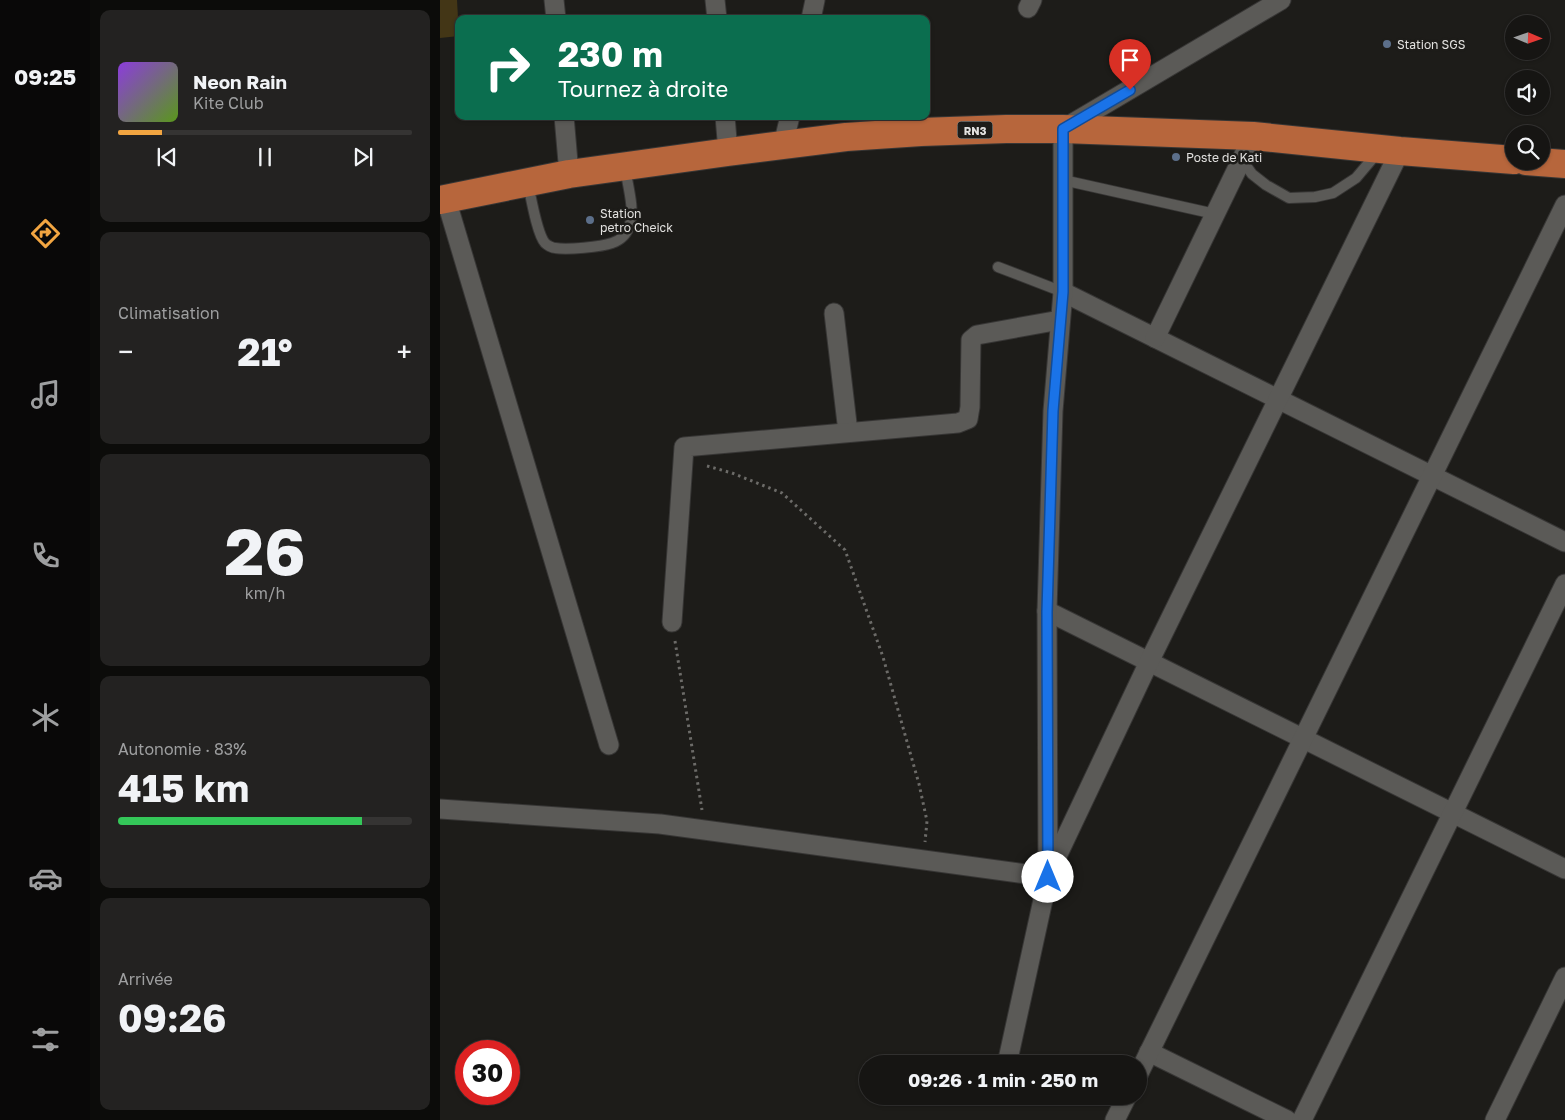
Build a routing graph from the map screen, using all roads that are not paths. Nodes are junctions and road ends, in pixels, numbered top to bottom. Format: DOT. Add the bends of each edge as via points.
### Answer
graph roads {
  1 [pos="554,0"];
  2 [pos="715,0"];
  3 [pos="815,0"];
  4 [pos="1248,0"];
  5 [pos="1281,0"];
  6 [pos="556,15"];
  7 [pos="717,15"];
  8 [pos="812,15"];
  9 [pos="1248,20"];
  10 [pos="564,120"];
  11 [pos="725,120"];
  12 [pos="789,120"];
  13 [pos="1063,129"];
  14 [pos="783,145"];
  15 [pos="1248,148"];
  16 [pos="1390,150"];
  17 [pos="728,152"];
  18 [pos="1505,159"];
  19 [pos="1550,163"];
  20 [pos="1565,164"];
  21 [pos="624,166"];
  22 [pos="569,174"];
  23 [pos="1063,180"];
  24 [pos="528,182"];
  25 [pos="443,199"];
  26 [pos="1565,205"];
  27 [pos="1215,214"];
  28 [pos="998,267"];
  29 [pos="1063,292"];
  30 [pos="834,313"];
  31 [pos="1060,320"];
  32 [pos="1155,338"];
  33 [pos="1278,399"];
  34 [pos="848,432"];
  35 [pos="1432,476"];
  36 [pos="1565,542"];
  37 [pos="1565,584"];
  38 [pos="1047,612"];
  39 [pos="672,622"];
  40 [pos="1149,662"];
  41 [pos="1303,738"];
  42 [pos="609,745"];
  43 [pos="440,809"];
  44 [pos="1452,813"];
  45 [pos="1565,869"];
  46 [pos="1048,877"];
  47 [pos="1565,978"];
  48 [pos="1149,1052"];
  49 [pos="1009,1055"];
  50 [pos="1147,1056"];
  51 [pos="1122,1105"];
  52 [pos="1115,1120"];
  53 [pos="1287,1120"];
  54 [pos="1302,1120"];
  55 [pos="1495,1120"];
  1 -- 6 [label="street"];
  2 -- 7 [label="street"];
  3 -- 8 [label="street"];
  4 -- 9 [label="street"];
  5 -- 9 [label="street"];
  9 -- 13 [label="street"];
  10 -- 22 [label="street"];
  11 -- 17 [label="street"];
  12 -- 14 [label="street"];
  13 -- 14 [label="highway, RN3" via="921,132"];
  13 -- 15 [label="highway, RN3"];
  13 -- 23 [label="street"];
  14 -- 17 [label="highway, RN3"];
  15 -- 16 [label="highway, RN3"];
  15 -- 16 [label="lane" via="1252,174 1289,198 1315,197 1333,192"];
  15 -- 27 [label="street"];
  16 -- 18 [label="highway, RN3"];
  16 -- 33 [label="street"];
  17 -- 21 [label="highway, RN3"];
  19 -- 20 [label="highway"];
  21 -- 22 [label="highway, RN3"];
  21 -- 24 [label="lane" via="631,224 622,238 612,243 554,248 545,244"];
  22 -- 24 [label="highway, RN3"];
  23 -- 27 [label="lane"];
  23 -- 29 [label="street"];
  24 -- 25 [label="highway, RN3"];
  25 -- 42 [label="street"];
  26 -- 35 [label="street"];
  27 -- 32 [label="street"];
  28 -- 29 [label="lane"];
  29 -- 31 [label="street"];
  29 -- 32 [label="street"];
  30 -- 34 [label="street"];
  31 -- 34 [label="street" via="977,334 971,340 968,419 958,423"];
  31 -- 38 [label="street" via="1053,411"];
  32 -- 33 [label="street"];
  33 -- 35 [label="street"];
  33 -- 40 [label="street"];
  34 -- 39 [label="street" via="684,447"];
  35 -- 36 [label="street"];
  35 -- 41 [label="street"];
  37 -- 44 [label="street"];
  38 -- 40 [label="street"];
  38 -- 46 [label="street"];
  40 -- 41 [label="street"];
  40 -- 46 [label="street"];
  41 -- 44 [label="street"];
  41 -- 48 [label="street"];
  43 -- 46 [label="street" via="660,824"];
  44 -- 45 [label="street"];
  44 -- 54 [label="street"];
  46 -- 49 [label="street"];
  47 -- 55 [label="street"];
  48 -- 50 [label="street"];
  48 -- 53 [label="street"];
  51 -- 52 [label="street"];
}
